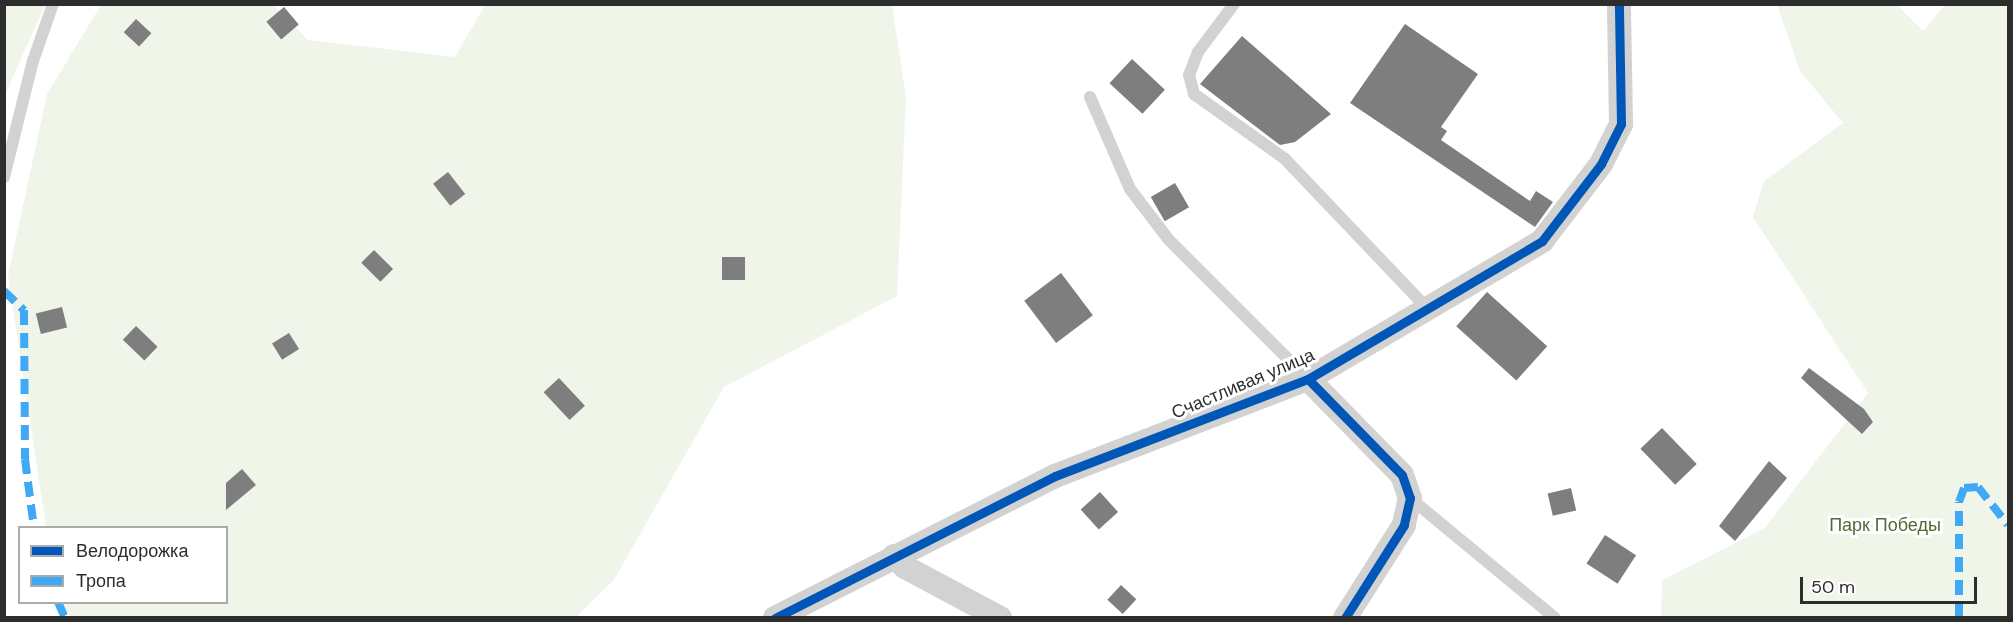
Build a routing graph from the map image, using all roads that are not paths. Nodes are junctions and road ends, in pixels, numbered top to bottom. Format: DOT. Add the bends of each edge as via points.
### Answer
graph roads {
  1 [pos="53,4"];
  2 [pos="1234,4"];
  3 [pos="1619,4"];
  4 [pos="1090,97"];
  5 [pos="4,177"];
  6 [pos="1425,306"];
  7 [pos="1308,379"];
  8 [pos="1410,498"];
  9 [pos="894,556"];
  10 [pos="776,618"];
  11 [pos="1000,618"];
  12 [pos="1345,618"];
  13 [pos="1555,618"];
  1 -- 5 [label="lane" via="33,60"];
  2 -- 6 [label="lane" via="1198,52 1190,75 1194,94 1285,159"];
  3 -- 6 [label="street, Счастливая улица" via="1621,124 1600,164 1542,241"];
  4 -- 7 [label="lane" via="1130,189 1149,214"];
  6 -- 7 [label="street, Счастливая улица"];
  7 -- 8 [label="street" via="1402,475"];
  7 -- 9 [label="street, Счастливая улица" via="1055,476"];
  8 -- 12 [label="street" via="1404,525"];
  8 -- 13 [label="lane"];
  9 -- 10 [label="street, Счастливая улица"];
  9 -- 11 [label="street" via="905,567"];
}
